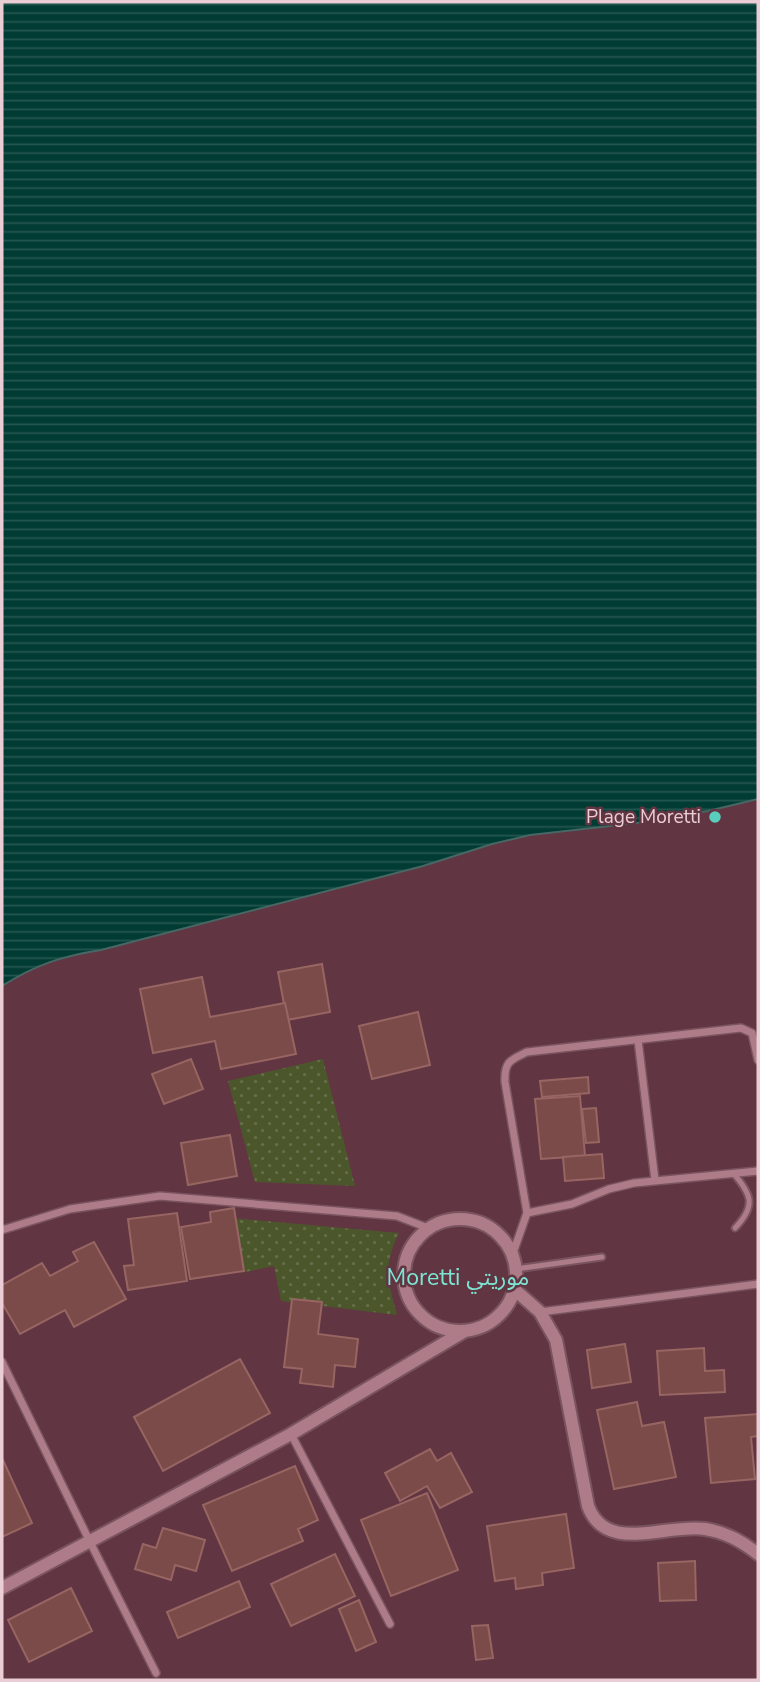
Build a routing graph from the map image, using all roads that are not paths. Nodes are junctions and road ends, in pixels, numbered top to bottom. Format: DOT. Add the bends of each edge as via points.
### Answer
graph roads {
  1 [pos="638,1040"];
  2 [pos="758,1059"];
  3 [pos="758,1171"];
  4 [pos="734,1174"];
  5 [pos="655,1180"];
  6 [pos="527,1213"];
  7 [pos="428,1228"];
  8 [pos="735,1228"];
  9 [pos="2,1230"];
  10 [pos="513,1253"];
  11 [pos="602,1257"];
  12 [pos="516,1269"];
  13 [pos="758,1284"];
  14 [pos="515,1290"];
  15 [pos="540,1312"];
  16 [pos="463,1332"];
  17 [pos="2,1362"];
  18 [pos="291,1434"];
  19 [pos="90,1542"];
  20 [pos="758,1554"];
  21 [pos="2,1588"];
  22 [pos="390,1624"];
  23 [pos="156,1673"];
  1 -- 2 [label="street" via="741,1028 752,1033"];
  1 -- 5 [label="street"];
  1 -- 6 [label="street" via="527,1052 511,1059 504,1070 505,1082"];
  3 -- 4 [label="street"];
  4 -- 5 [label="street"];
  4 -- 8 [label="lane" via="749,1190 749,1206"];
  5 -- 6 [label="street"];
  6 -- 10 [label="street"];
  7 -- 9 [label="street" via="397,1216 160,1196 70,1209"];
  7 -- 10 [label="street" via="443,1221 477,1221 492,1228"];
  7 -- 16 [label="street" via="406,1257 406,1293 428,1322"];
  10 -- 12 [label="street"];
  11 -- 12 [label="lane"];
  12 -- 14 [label="street"];
  13 -- 15 [label="street"];
  14 -- 15 [label="street"];
  14 -- 16 [label="street" via="496,1319"];
  15 -- 20 [label="street" via="556,1340 588,1506 600,1525 620,1534 705,1529 740,1541"];
  16 -- 18 [label="street"];
  17 -- 19 [label="street"];
  18 -- 19 [label="street"];
  18 -- 22 [label="street"];
  19 -- 21 [label="street"];
  19 -- 23 [label="street"];
}
